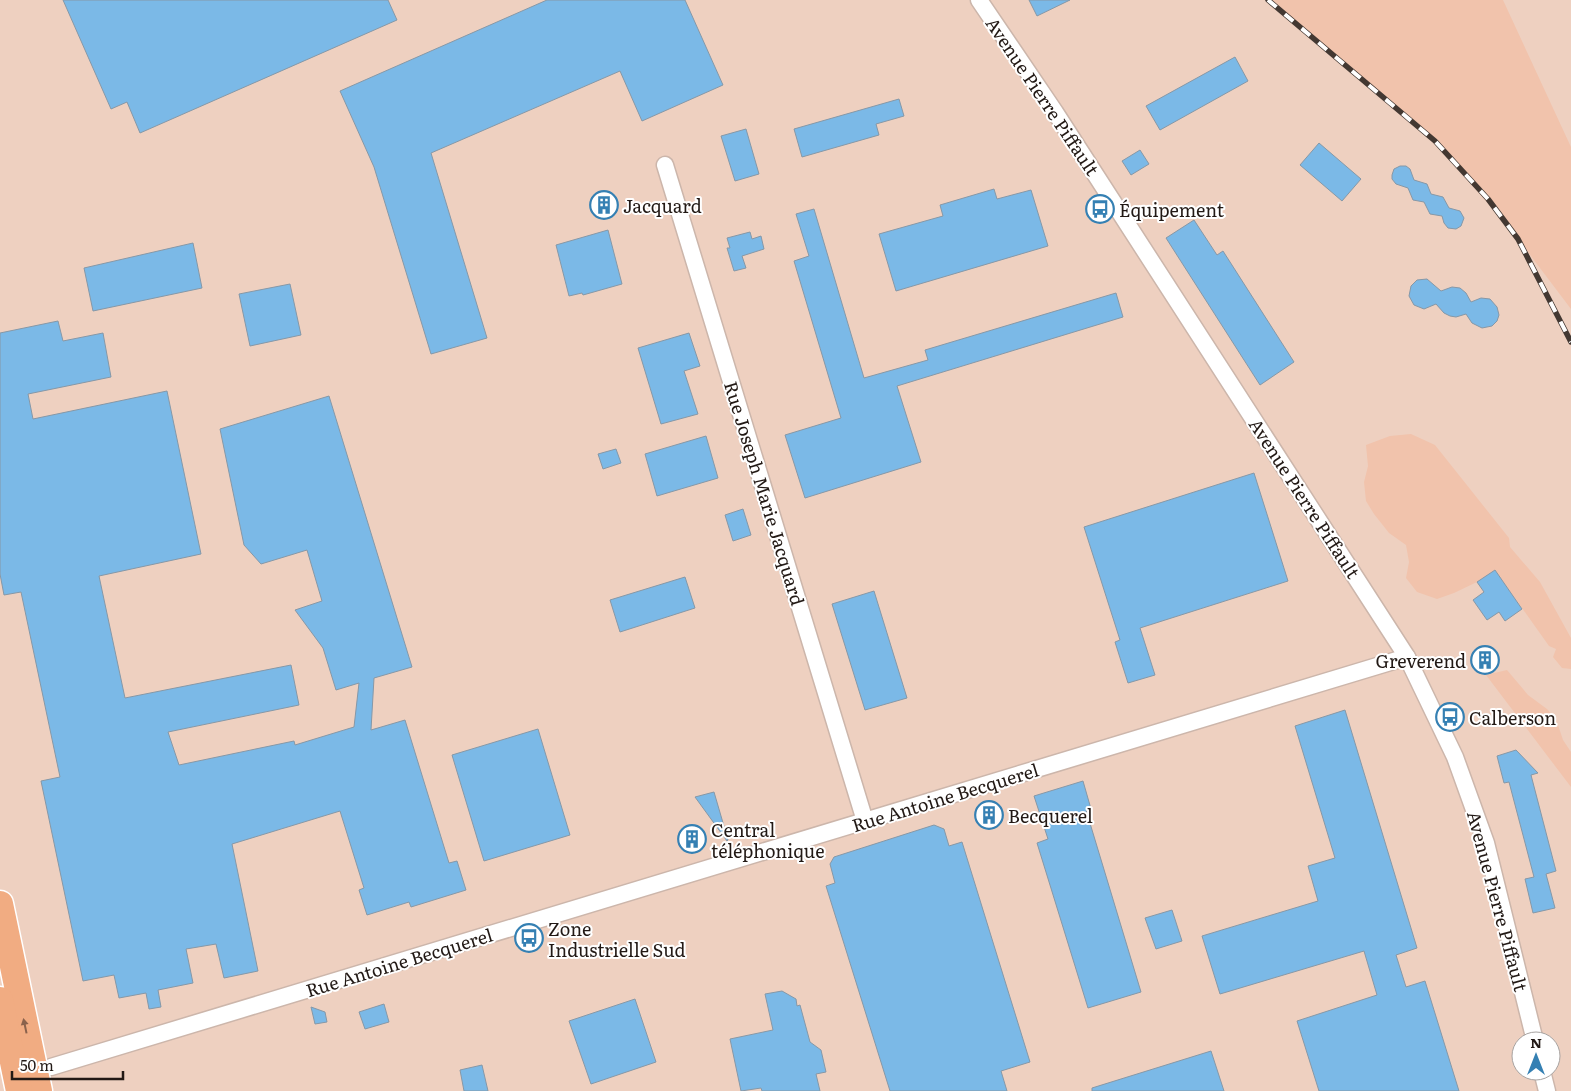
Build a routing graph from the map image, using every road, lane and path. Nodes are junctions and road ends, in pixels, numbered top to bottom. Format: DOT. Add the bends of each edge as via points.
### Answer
graph roads {
  1 [pos="979,0"];
  2 [pos="666,165"];
  3 [pos="1408,657"];
  4 [pos="865,821"];
  5 [pos="0,904"];
  6 [pos="0,1000"];
  7 [pos="1532,1031"];
  8 [pos="51,1066"];
  9 [pos="19,1091"];
  10 [pos="39,1091"];
  1 -- 3 [label="street, Avenue Pierre Piffault"];
  2 -- 4 [label="street, Rue Joseph Marie Jacquard"];
  3 -- 4 [label="street, Rue Antoine Becquerel"];
  3 -- 7 [label="street, Avenue Pierre Piffault" via="1455,757 1486,843"];
  4 -- 8 [label="street, Rue Antoine Becquerel"];
  10 -- 5 [label="main road, one-way"];
  6 -- 9 [label="main road"];
}
